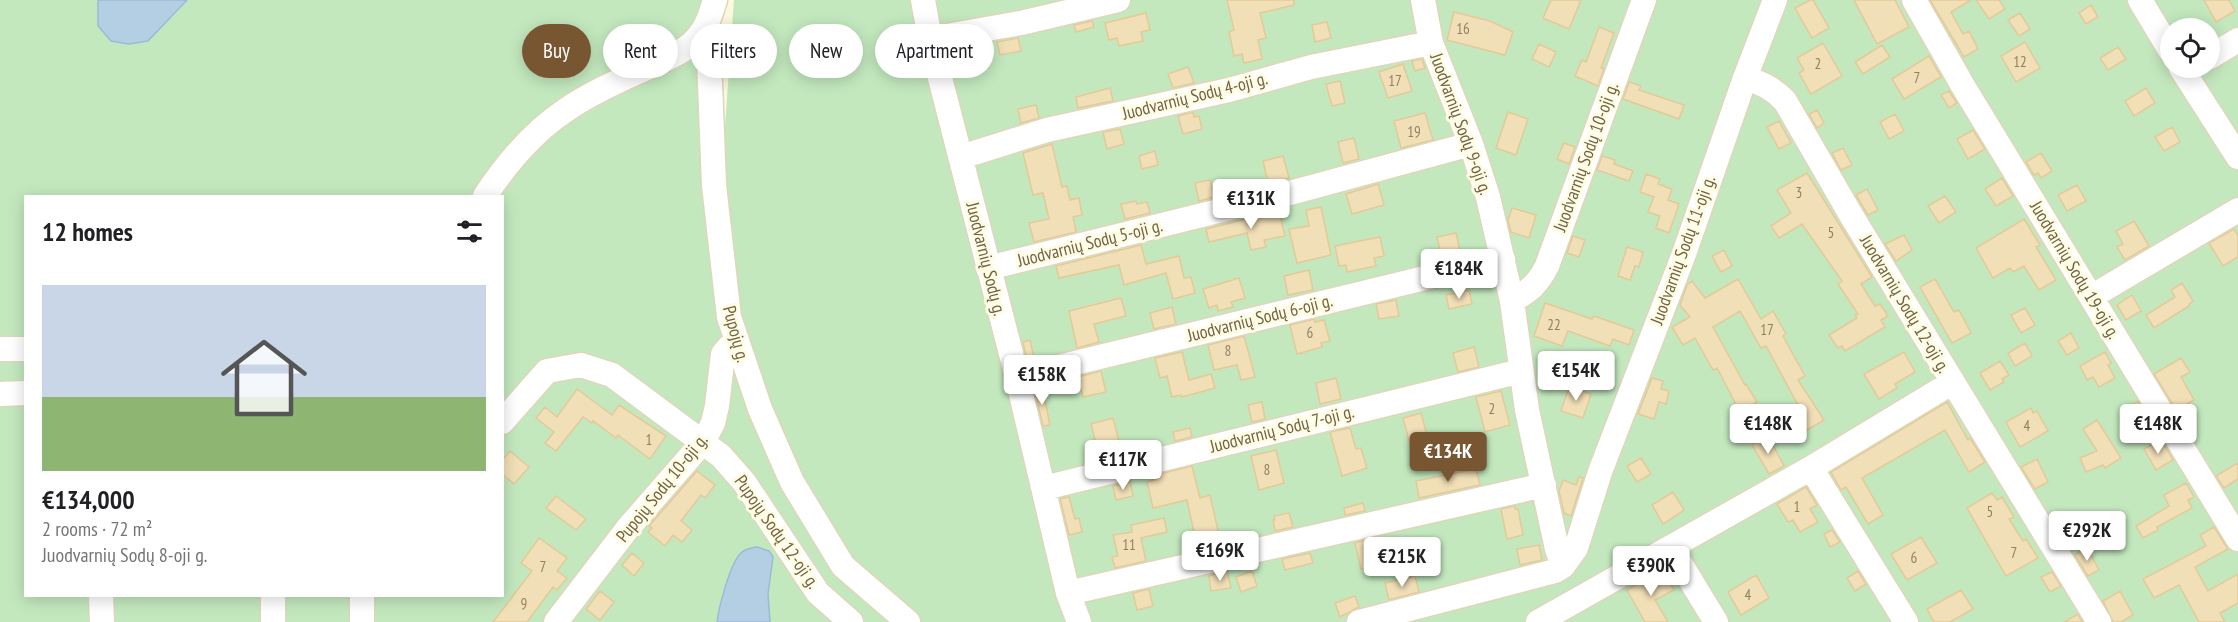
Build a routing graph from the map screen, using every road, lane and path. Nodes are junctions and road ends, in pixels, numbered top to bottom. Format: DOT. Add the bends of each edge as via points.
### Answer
graph roads {
  1 [pos="715,0"];
  2 [pos="923,0"];
  3 [pos="1118,0"];
  4 [pos="1423,0"];
  5 [pos="1644,0"];
  6 [pos="1775,0"];
  7 [pos="1914,0"];
  8 [pos="2140,0"];
  9 [pos="707,24"];
  10 [pos="927,24"];
  11 [pos="994,28"];
  12 [pos="2160,33"];
  13 [pos="2238,40"];
  14 [pos="690,44"];
  15 [pos="1431,44"];
  16 [pos="2220,51"];
  17 [pos="710,78"];
  18 [pos="940,78"];
  19 [pos="1745,78"];
  20 [pos="2191,78"];
  21 [pos="1471,144"];
  22 [pos="961,157"];
  23 [pos="2238,157"];
  24 [pos="485,195"];
  25 [pos="2238,210"];
  26 [pos="1503,259"];
  27 [pos="988,268"];
  28 [pos="2091,297"];
  29 [pos="1512,301"];
  30 [pos="737,345"];
  31 [pos="0,349"];
  32 [pos="24,349"];
  33 [pos="1521,371"];
  34 [pos="1017,377"];
  35 [pos="1953,382"];
  36 [pos="24,393"];
  37 [pos="0,394"];
  38 [pos="504,420"];
  39 [pos="704,442"];
  40 [pos="1811,468"];
  41 [pos="1544,485"];
  42 [pos="1044,488"];
  43 [pos="2238,539"];
  44 [pos="1671,548"];
  45 [pos="1563,566"];
  46 [pos="1068,593"];
  47 [pos="100,597"];
  48 [pos="273,597"];
  49 [pos="362,597"];
  50 [pos="1546,620"];
  51 [pos="102,622"];
  52 [pos="273,622"];
  53 [pos="362,622"];
  54 [pos="556,622"];
  55 [pos="851,622"];
  56 [pos="908,622"];
  57 [pos="1079,622"];
  58 [pos="1359,622"];
  59 [pos="1716,622"];
  60 [pos="1906,622"];
  61 [pos="2099,622"];
  1 -- 9 [label="street"];
  2 -- 10 [label="street, Juodvarnių Sodų g."];
  3 -- 11 [label="street"];
  4 -- 15 [label="street, Juodvarnių Sodų 9-oji g."];
  5 -- 29 [label="street, Juodvarnių Sodų 10-oji g." via="1547,266 1531,290"];
  6 -- 19 [label="street, Juodvarnių Sodų 11-oji g."];
  7 -- 28 [label="street, Juodvarnių Sodų 19-oji g."];
  8 -- 12 [label="street"];
  13 -- 16 [label="street"];
  14 -- 24 [label="street" via="566,109 536,134"];
  15 -- 21 [label="street, Juodvarnių Sodų 9-oji g."];
  15 -- 22 [label="street, Juodvarnių Sodų 4-oji g." via="1311,67 1228,90 1047,130"];
  17 -- 30 [label="street, Pupojų g." via="714,185 729,317"];
  18 -- 22 [label="street, Juodvarnių Sodų g."];
  19 -- 35 [label="street, Juodvarnių Sodų 12-oji g." via="1766,85 1785,101"];
  19 -- 45 [label="street, Juodvarnių Sodų 11-oji g." via="1684,254 1600,472 1576,548"];
  20 -- 23 [label="street"];
  21 -- 26 [label="street, Juodvarnių Sodų 9-oji g."];
  21 -- 27 [label="street, Juodvarnių Sodų 5-oji g."];
  22 -- 27 [label="street, Juodvarnių Sodų g."];
  25 -- 28 [label="street"];
  26 -- 29 [label="street, Juodvarnių Sodų 9-oji g."];
  26 -- 34 [label="street, Juodvarnių Sodų 6-oji g."];
  27 -- 34 [label="street, Juodvarnių Sodų g."];
  28 -- 43 [label="street, Juodvarnių Sodų 19-oji g."];
  29 -- 33 [label="street, Juodvarnių Sodų 9-oji g."];
  30 -- 39 [label="street, Pupojų Sodų 10-oji g." via="723,354 717,406"];
  30 -- 56 [label="street, Pupojų g." via="792,482 843,566"];
  31 -- 32 [label="street"];
  33 -- 41 [label="street, Juodvarnių Sodų 9-oji g."];
  33 -- 42 [label="street, Juodvarnių Sodų 7-oji g."];
  34 -- 42 [label="street, Juodvarnių Sodų g."];
  35 -- 40 [label="street, Juodvarnių Sodų 12-oji g."];
  35 -- 61 [label="street"];
  36 -- 37 [label="street"];
  38 -- 39 [label="street, Pupojų Sodų 12-oji g." via="547,371 581,365 612,375"];
  39 -- 54 [label="street, Pupojų Sodų 10-oji g." via="628,528"];
  39 -- 55 [label="street, Pupojų Sodų 12-oji g." via="744,482 818,593"];
  40 -- 44 [label="street, Juodvarnių Sodų 12-oji g."];
  40 -- 60 [label="street"];
  41 -- 45 [label="street, Juodvarnių Sodų 9-oji g."];
  41 -- 46 [label="street"];
  42 -- 46 [label="street, Juodvarnių Sodų g."];
  44 -- 50 [label="street, Juodvarnių Sodų 12-oji g."];
  44 -- 59 [label="street"];
  45 -- 58 [label="street"];
  46 -- 57 [label="street, Juodvarnių Sodų g."];
  47 -- 51 [label="street"];
  48 -- 52 [label="street"];
  49 -- 53 [label="street"];
}
